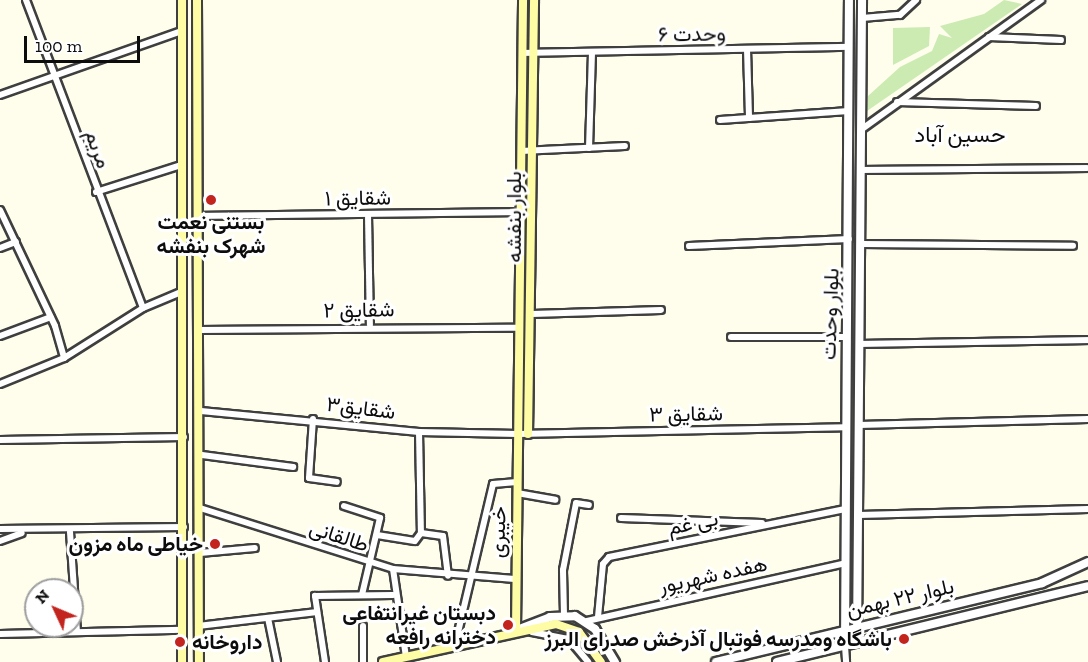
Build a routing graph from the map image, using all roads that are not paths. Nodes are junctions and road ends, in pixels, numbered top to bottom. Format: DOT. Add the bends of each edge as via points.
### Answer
graph roads {
  1 [pos="26,0"];
  2 [pos="182,0"];
  3 [pos="197,0"];
  4 [pos="523,0"];
  5 [pos="534,0"];
  6 [pos="849,0"];
  7 [pos="862,0"];
  8 [pos="916,0"];
  9 [pos="1041,0"];
  10 [pos="862,18"];
  11 [pos="182,31"];
  12 [pos="988,36"];
  13 [pos="1061,40"];
  14 [pos="849,47"];
  15 [pos="747,49"];
  16 [pos="592,52"];
  17 [pos="523,53"];
  18 [pos="535,54"];
  19 [pos="52,77"];
  20 [pos="0,95"];
  21 [pos="896,102"];
  22 [pos="1036,106"];
  23 [pos="849,111"];
  24 [pos="749,118"];
  25 [pos="182,119"];
  26 [pos="197,119"];
  27 [pos="720,120"];
  28 [pos="862,129"];
  29 [pos="182,142"];
  30 [pos="197,142"];
  31 [pos="626,146"];
  32 [pos="589,148"];
  33 [pos="521,151"];
  34 [pos="533,151"];
  35 [pos="182,165"];
  36 [pos="1087,168"];
  37 [pos="862,170"];
  38 [pos="96,192"];
  39 [pos="0,210"];
  40 [pos="520,212"];
  41 [pos="368,215"];
  42 [pos="197,216"];
  43 [pos="850,238"];
  44 [pos="16,242"];
  45 [pos="862,244"];
  46 [pos="689,246"];
  47 [pos="1073,246"];
  48 [pos="0,248"];
  49 [pos="849,263"];
  50 [pos="862,264"];
  51 [pos="181,292"];
  52 [pos="143,308"];
  53 [pos="661,310"];
  54 [pos="532,314"];
  55 [pos="51,317"];
  56 [pos="370,325"];
  57 [pos="519,328"];
  58 [pos="199,330"];
  59 [pos="0,336"];
  60 [pos="731,337"];
  61 [pos="847,337"];
  62 [pos="1088,340"];
  63 [pos="861,344"];
  64 [pos="64,358"];
  65 [pos="518,371"];
  66 [pos="530,372"];
  67 [pos="0,384"];
  68 [pos="518,390"];
  69 [pos="529,390"];
  70 [pos="184,414"];
  71 [pos="202,414"];
  72 [pos="313,419"];
  73 [pos="1088,419"];
  74 [pos="859,425"];
  75 [pos="845,427"];
  76 [pos="202,430"];
  77 [pos="419,432"];
  78 [pos="184,433"];
  79 [pos="518,434"];
  80 [pos="528,434"];
  81 [pos="0,440"];
  82 [pos="202,455"];
  83 [pos="293,467"];
  84 [pos="337,482"];
  85 [pos="517,482"];
  86 [pos="517,493"];
  87 [pos="555,500"];
  88 [pos="344,506"];
  89 [pos="589,506"];
  90 [pos="200,508"];
  91 [pos="846,509"];
  92 [pos="1088,509"];
  93 [pos="859,515"];
  94 [pos="621,518"];
  95 [pos="771,524"];
  96 [pos="184,527"];
  97 [pos="0,529"];
  98 [pos="70,532"];
  99 [pos="421,532"];
  100 [pos="23,533"];
  101 [pos="377,535"];
  102 [pos="0,541"];
  103 [pos="255,548"];
  104 [pos="200,553"];
  105 [pos="1088,562"];
  106 [pos="371,563"];
  107 [pos="846,563"];
  108 [pos="393,569"];
  109 [pos="448,576"];
  110 [pos="73,578"];
  111 [pos="471,578"];
  112 [pos="515,579"];
  113 [pos="1088,586"];
  114 [pos="362,595"];
  115 [pos="393,595"];
  116 [pos="857,606"];
  117 [pos="845,607"];
  118 [pos="317,612"];
  119 [pos="564,615"];
  120 [pos="598,617"];
  121 [pos="268,618"];
  122 [pos="587,621"];
  123 [pos="198,626"];
  124 [pos="363,626"];
  125 [pos="857,626"];
  126 [pos="845,629"];
  127 [pos="183,630"];
  128 [pos="516,630"];
  129 [pos="84,632"];
  130 [pos="24,633"];
  131 [pos="0,634"];
  132 [pos="857,643"];
  133 [pos="454,645"];
  134 [pos="845,646"];
  135 [pos="406,657"];
  136 [pos="729,660"];
  137 [pos="182,662"];
  138 [pos="199,662"];
  139 [pos="277,662"];
  140 [pos="325,662"];
  141 [pos="363,662"];
  142 [pos="383,662"];
  143 [pos="588,662"];
  144 [pos="601,662"];
  145 [pos="615,662"];
  146 [pos="716,662"];
  147 [pos="777,662"];
  148 [pos="846,662"];
  1 -- 19 [label="street, مریم"];
  2 -- 11 [label="main road"];
  3 -- 26 [label="main road"];
  4 -- 17 [label="main road, بلوار بنفشه"];
  5 -- 18 [label="main road, بلوار بنفشه"];
  6 -- 14 [label="street, بلوار وحدت"];
  7 -- 10 [label="street, بلوار وحدت"];
  8 -- 10 [label="street" via="900,15"];
  9 -- 12 [label="street"];
  10 -- 28 [label="street, بلوار وحدت"];
  11 -- 19 [label="street"];
  11 -- 25 [label="main road"];
  12 -- 13 [label="street"];
  12 -- 21 [label="street"];
  14 -- 15 [label="street, وحدت ۶"];
  14 -- 23 [label="street, بلوار وحدت"];
  15 -- 16 [label="street, وحدت ۶"];
  15 -- 24 [label="street"];
  16 -- 18 [label="street, وحدت ۶"];
  16 -- 32 [label="street"];
  17 -- 18 [label="street, وحدت ۶"];
  17 -- 33 [label="main road, بلوار بنفشه"];
  18 -- 34 [label="main road, بلوار بنفشه"];
  19 -- 20 [label="street"];
  19 -- 38 [label="street, مریم"];
  21 -- 22 [label="street"];
  21 -- 28 [label="street"];
  23 -- 24 [label="street"];
  23 -- 43 [label="street, بلوار وحدت"];
  24 -- 27 [label="street"];
  25 -- 26 [label="main road" via="190,124"];
  25 -- 29 [label="main road"];
  26 -- 30 [label="main road"];
  28 -- 37 [label="street, بلوار وحدت"];
  29 -- 30 [label="main road" via="190,137"];
  29 -- 35 [label="main road"];
  30 -- 42 [label="main road"];
  31 -- 32 [label="street"];
  32 -- 34 [label="street"];
  33 -- 34 [label="street"];
  33 -- 40 [label="main road, بلوار بنفشه"];
  34 -- 54 [label="main road, بلوار بنفشه"];
  35 -- 38 [label="street"];
  35 -- 51 [label="main road"];
  36 -- 37 [label="street"];
  37 -- 45 [label="street, بلوار وحدت"];
  38 -- 52 [label="street, مریم"];
  39 -- 44 [label="street"];
  40 -- 41 [label="street, شقایق ۱"];
  40 -- 57 [label="main road, بلوار بنفشه"];
  41 -- 42 [label="street, شقایق ۱"];
  41 -- 56 [label="street"];
  42 -- 58 [label="main road"];
  43 -- 46 [label="street"];
  43 -- 49 [label="street, بلوار وحدت"];
  44 -- 48 [label="street"];
  44 -- 55 [label="street"];
  45 -- 47 [label="street"];
  45 -- 50 [label="street, بلوار وحدت"];
  49 -- 50 [label="street"];
  49 -- 61 [label="street, بلوار وحدت"];
  50 -- 63 [label="street, بلوار وحدت"];
  51 -- 52 [label="street"];
  51 -- 70 [label="main road"];
  52 -- 64 [label="street"];
  53 -- 54 [label="street"];
  54 -- 66 [label="main road, بلوار بنفشه"];
  55 -- 59 [label="street"];
  55 -- 64 [label="street"];
  56 -- 57 [label="street, شقایق ۲"];
  56 -- 58 [label="street, شقایق ۲"];
  57 -- 65 [label="main road, بلوار بنفشه"];
  58 -- 71 [label="main road"];
  60 -- 61 [label="street"];
  61 -- 75 [label="street, بلوار وحدت"];
  62 -- 63 [label="street"];
  63 -- 74 [label="street, بلوار وحدت"];
  64 -- 67 [label="street"];
  65 -- 66 [label="main road" via="524,376"];
  65 -- 68 [label="main road, بلوار بنفشه"];
  66 -- 69 [label="main road, بلوار بنفشه"];
  68 -- 69 [label="main road" via="523,385"];
  68 -- 79 [label="main road, بلوار بنفشه"];
  69 -- 80 [label="main road, بلوار بنفشه"];
  70 -- 71 [label="main road"];
  70 -- 78 [label="main road"];
  71 -- 72 [label="street, شقایق۳"];
  71 -- 76 [label="main road"];
  72 -- 77 [label="street, شقایق۳"];
  72 -- 84 [label="street" via="309,478"];
  73 -- 74 [label="street"];
  74 -- 93 [label="street, بلوار وحدت"];
  75 -- 80 [label="street, شقایق ۳"];
  75 -- 91 [label="street, بلوار وحدت"];
  76 -- 78 [label="main road" via="191,425"];
  76 -- 82 [label="main road"];
  77 -- 79 [label="street, شقایق۳"];
  77 -- 99 [label="street"];
  78 -- 81 [label="street"];
  78 -- 96 [label="main road"];
  79 -- 80 [label="street, شقایق ۳"];
  79 -- 85 [label="main road, خیبری"];
  82 -- 83 [label="street"];
  82 -- 90 [label="main road"];
  85 -- 86 [label="main road, خیبری"];
  85 -- 111 [label="street" via="496,481"];
  86 -- 87 [label="street"];
  86 -- 112 [label="main road, خیبری"];
  88 -- 101 [label="street" via="380,516"];
  89 -- 119 [label="street" via="576,503 563,570"];
  90 -- 104 [label="main road"];
  90 -- 106 [label="street, طالقانی"];
  91 -- 95 [label="street, بی غم"];
  91 -- 107 [label="street, بلوار وحدت"];
  92 -- 93 [label="street"];
  93 -- 116 [label="street, بلوار وحدت"];
  94 -- 95 [label="street"];
  95 -- 120 [label="street, بی غم" via="609,557 603,564"];
  96 -- 98 [label="street"];
  96 -- 127 [label="main road"];
  97 -- 100 [label="street"];
  98 -- 100 [label="street"];
  98 -- 110 [label="street"];
  99 -- 101 [label="street" via="415,542"];
  99 -- 109 [label="street" via="444,537"];
  100 -- 102 [label="street"];
  101 -- 106 [label="street"];
  103 -- 104 [label="street"];
  104 -- 123 [label="main road"];
  105 -- 125 [label="street, بلوار ۲۲ بهمن" via="1042,584"];
  106 -- 108 [label="street, طالقانی"];
  106 -- 114 [label="street"];
  107 -- 117 [label="street, بلوار وحدت"];
  107 -- 120 [label="street, هفده شهریور"];
  108 -- 109 [label="street, طالقانی"];
  108 -- 115 [label="street"];
  109 -- 111 [label="street, طالقانی"];
  111 -- 112 [label="street, طالقانی"];
  111 -- 133 [label="street"];
  112 -- 128 [label="main road, خیبری"];
  113 -- 132 [label="street, بلوار ۲۲ بهمن"];
  114 -- 115 [label="street"];
  114 -- 118 [label="street" via="315,596"];
  115 -- 135 [label="street"];
  116 -- 117 [label="street" via="850,611"];
  116 -- 125 [label="street, بلوار وحدت"];
  117 -- 126 [label="street, بلوار وحدت"];
  118 -- 121 [label="street"];
  118 -- 140 [label="street"];
  119 -- 122 [label="street"];
  119 -- 128 [label="street"];
  120 -- 122 [label="street, هفده شهریور"];
  121 -- 123 [label="street"];
  121 -- 139 [label="street"];
  122 -- 145 [label="street"];
  123 -- 138 [label="main road"];
  124 -- 141 [label="street"];
  125 -- 126 [label="street, بلوار ۲۲ بهمن"];
  125 -- 132 [label="street, بلوار وحدت"];
  126 -- 134 [label="street, بلوار وحدت"];
  126 -- 136 [label="street, بلوار ۲۲ بهمن"];
  127 -- 129 [label="street"];
  127 -- 137 [label="main road"];
  128 -- 133 [label="main road"];
  128 -- 143 [label="street" via="559,634"];
  128 -- 144 [label="main road" via="571,627"];
  130 -- 131 [label="street"];
  132 -- 134 [label="street, بلوار ۲۲ بهمن"];
  133 -- 135 [label="main road"];
  134 -- 147 [label="street, بلوار ۲۲ بهمن"];
  134 -- 148 [label="street"];
  135 -- 142 [label="main road"];
  136 -- 146 [label="street, بلوار ۲۲ بهمن"];
}
